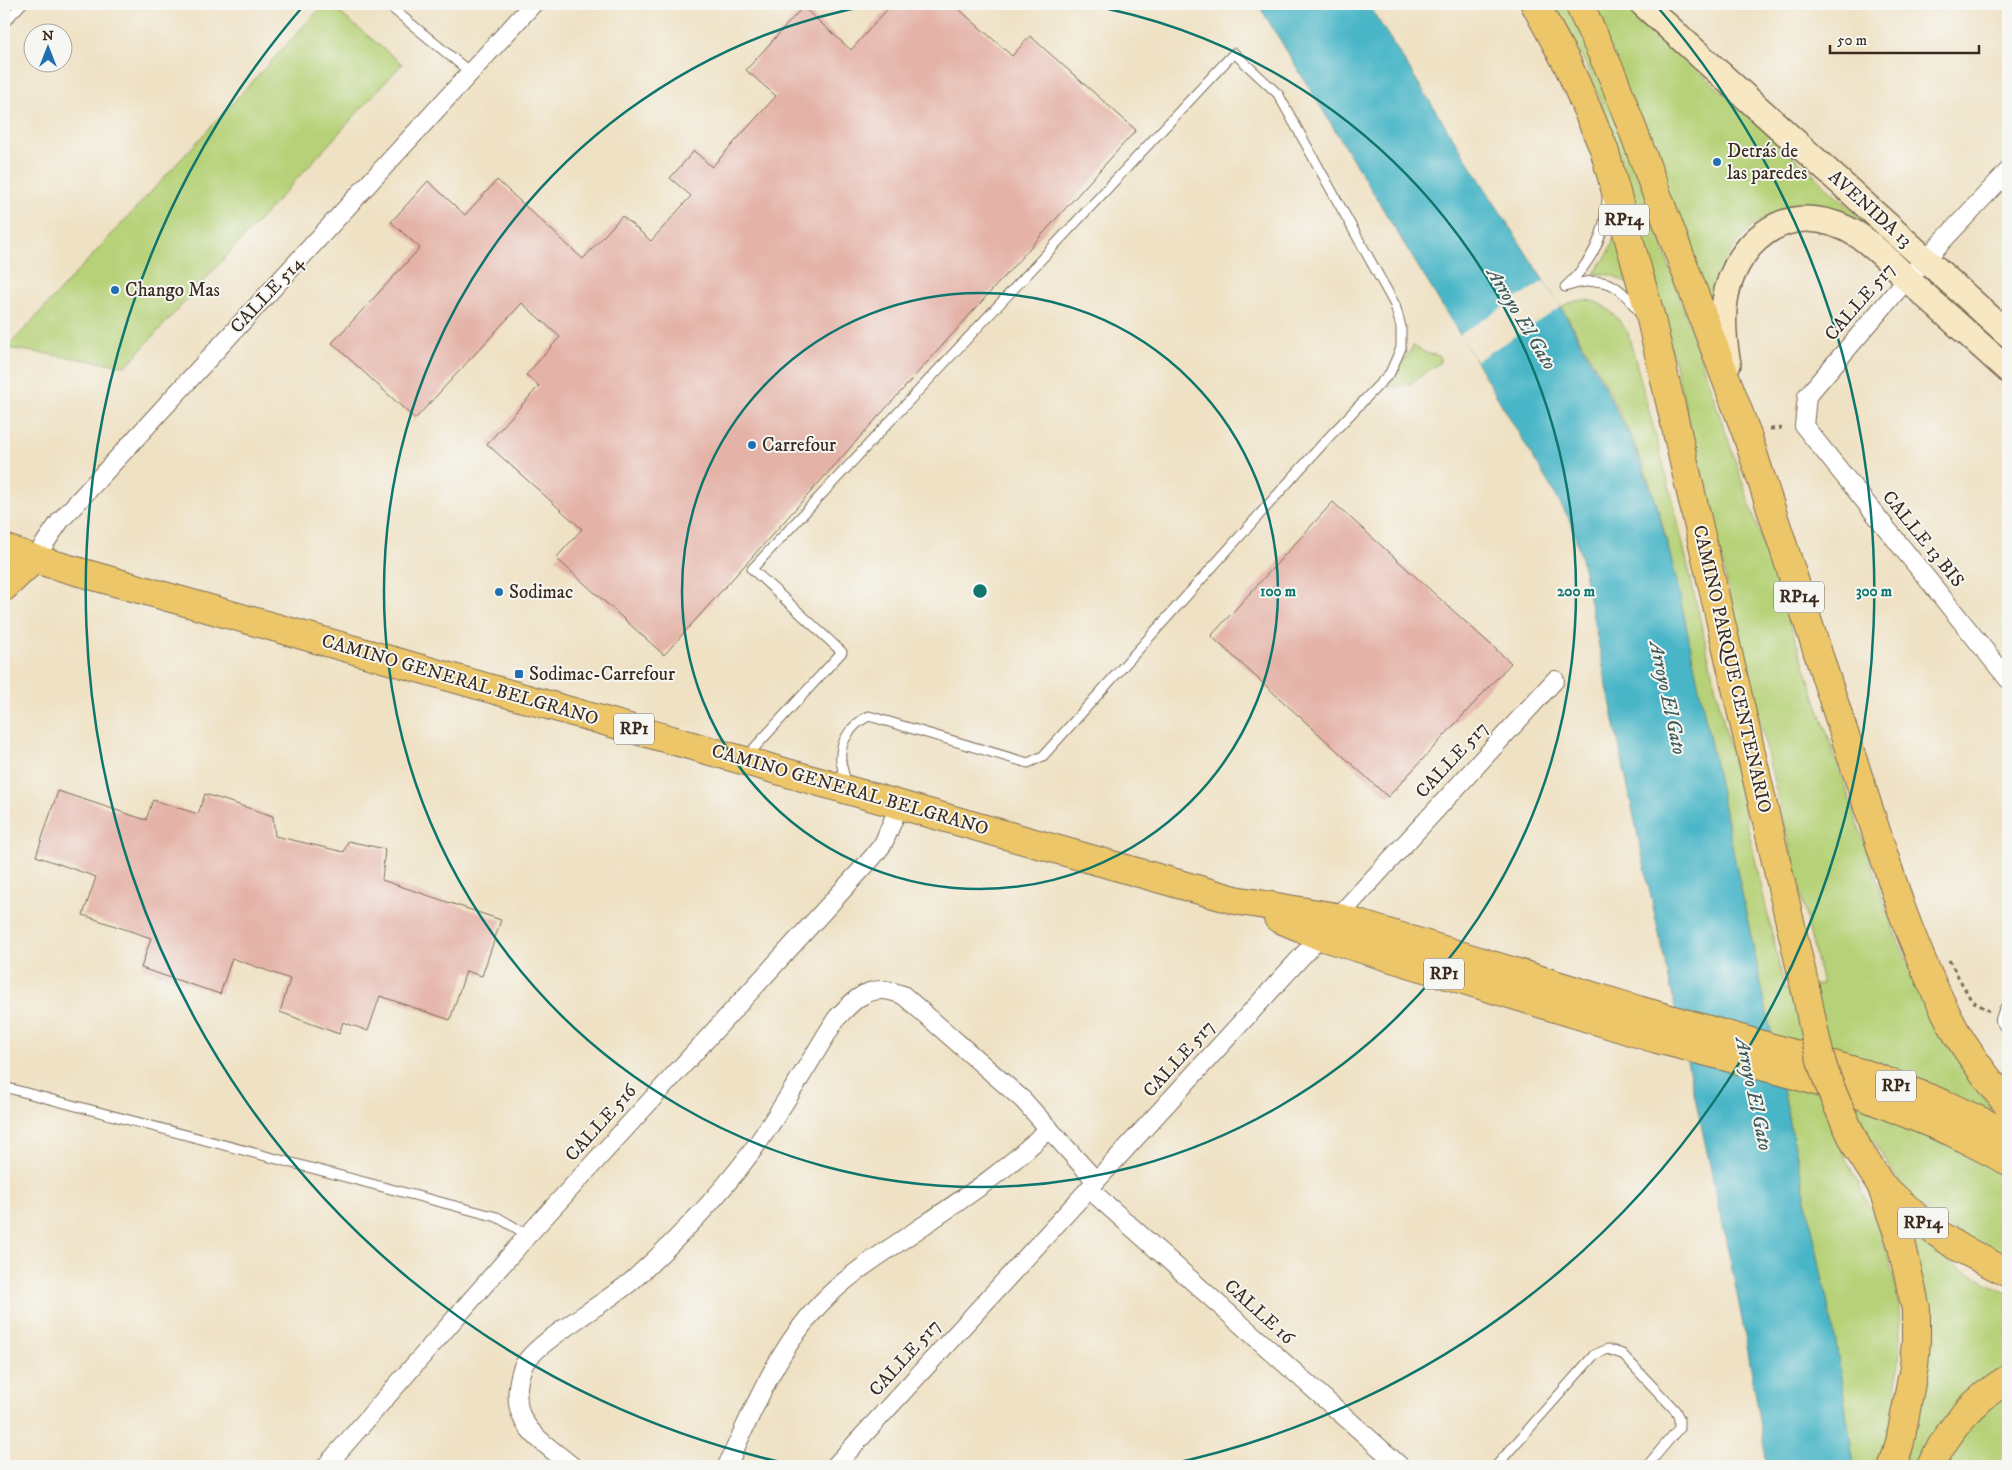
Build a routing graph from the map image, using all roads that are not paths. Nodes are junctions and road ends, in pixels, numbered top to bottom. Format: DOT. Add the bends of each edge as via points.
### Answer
graph roads {
  1 [pos="22,4"];
  2 [pos="387,4"];
  3 [pos="533,4"];
  4 [pos="1535,4"];
  5 [pos="1579,4"];
  6 [pos="1643,4"];
  7 [pos="4,23"];
  8 [pos="471,73"];
  9 [pos="1597,132"];
  10 [pos="2008,171"];
  11 [pos="1926,260"];
  12 [pos="1907,279"];
  13 [pos="2008,334"];
  14 [pos="1660,357"];
  15 [pos="2008,370"];
  16 [pos="1734,401"];
  17 [pos="1804,426"];
  18 [pos="4,548"];
  19 [pos="34,560"];
  20 [pos="4,587"];
  21 [pos="2008,679"];
  22 [pos="1554,680"];
  23 [pos="744,760"];
  24 [pos="849,790"];
  25 [pos="900,804"];
  26 [pos="1328,926"];
  27 [pos="1782,1060"];
  28 [pos="4,1087"];
  29 [pos="2008,1105"];
  30 [pos="1049,1128"];
  31 [pos="2008,1134"];
  32 [pos="2008,1161"];
  33 [pos="1092,1185"];
  34 [pos="1881,1185"];
  35 [pos="528,1235"];
  36 [pos="2008,1273"];
  37 [pos="2008,1379"];
  38 [pos="326,1466"];
  39 [pos="572,1466"];
  40 [pos="727,1466"];
  41 [pos="835,1466"];
  42 [pos="1400,1466"];
  43 [pos="1496,1466"];
  44 [pos="1647,1466"];
  45 [pos="1893,1466"];
  46 [pos="1931,1466"];
  1 -- 7 [label="lane"];
  2 -- 8 [label="lane"];
  3 -- 8 [label="street, CALLE 514"];
  4 -- 9 [label="main road, CAMINO PARQUE CENTENARIO / RP14" via="1568,65"];
  5 -- 16 [label="main road, RP14" via="1613,77"];
  6 -- 11 [label="main road, AVENIDA 13"];
  8 -- 19 [label="street, CALLE 514" via="60,521"];
  9 -- 14 [label="main road, CAMINO PARQUE CENTENARIO / RP14"];
  9 -- 14 [label="lane" via="1608,181 1605,220 1593,254 1566,287 1596,280 1618,288 1641,314"];
  10 -- 11 [label="street, CALLE 517"];
  11 -- 12 [label="street, CALLE 517"];
  11 -- 13 [label="main road, AVENIDA 13"];
  12 -- 15 [label="main road, AVENIDA 13"];
  12 -- 16 [label="main road, AVENIDA 13" via="1865,239 1834,222 1822,219 1786,221 1760,236 1738,264 1723,304 1723,340"];
  12 -- 17 [label="street, CALLE 517" via="1807,396"];
  14 -- 34 [label="main road, CAMINO PARQUE CENTENARIO / RP14, bridge" via="1815,1038 1831,1088 1858,1149"];
  16 -- 29 [label="main road, RP14" via="1918,952 1958,1035"];
  17 -- 21 [label="street, CALLE 13 BIS"];
  18 -- 19 [label="main road, CAMINO GENERAL BELGRANO / RP1"];
  19 -- 20 [label="main road, CALLE 514"];
  19 -- 23 [label="main road, CAMINO GENERAL BELGRANO / RP1"];
  22 -- 26 [label="street, CALLE 517"];
  23 -- 24 [label="main road, CAMINO GENERAL BELGRANO / RP1"];
  23 -- 24 [label="lane" via="842,652 752,569 1234,53 1278,94 1395,305 1401,327 1401,348 1390,373 1043,756 1028,763 869,716 857,721 844,739 840,760"];
  24 -- 25 [label="main road, CAMINO GENERAL BELGRANO / RP1"];
  25 -- 26 [label="main road, CAMINO GENERAL BELGRANO / RP1"];
  25 -- 35 [label="street, CALLE 516" via="883,844 872,858"];
  26 -- 27 [label="main road, CAMINO GENERAL BELGRANO / RP1" via="1638,1010"];
  26 -- 27 [label="main road, CAMINO GENERAL BELGRANO / RP1" via="1657,1039"];
  26 -- 33 [label="street, CALLE 517"];
  27 -- 31 [label="main road, CAMINO GENERAL BELGRANO / RP1" via="1872,1076"];
  27 -- 32 [label="main road, CAMINO GENERAL BELGRANO / RP1" via="1950,1130"];
  28 -- 35 [label="lane" via="497,1217"];
  30 -- 33 [label="street, CALLE 16"];
  30 -- 39 [label="street, CALLE 16" via="1023,1100 902,995 883,990 867,992 850,1004 836,1019 761,1138 695,1220 628,1285 545,1343 522,1366 517,1405 523,1422"];
  30 -- 40 [label="street" via="1026,1152 988,1182 858,1270 829,1295 784,1349"];
  33 -- 41 [label="street, CALLE 517"];
  33 -- 42 [label="street, CALLE 16"];
  34 -- 36 [label="main road, CAMINO PARQUE CENTENARIO / RP14" via="1924,1224"];
  34 -- 45 [label="main road" via="1900,1242 1916,1309 1914,1367"];
  35 -- 38 [label="street, CALLE 516"];
  37 -- 46 [label="main road" via="1965,1412 1950,1430"];
  43 -- 44 [label="lane" via="1594,1355 1608,1350 1622,1354 1675,1410 1678,1418 1679,1428"];
}
